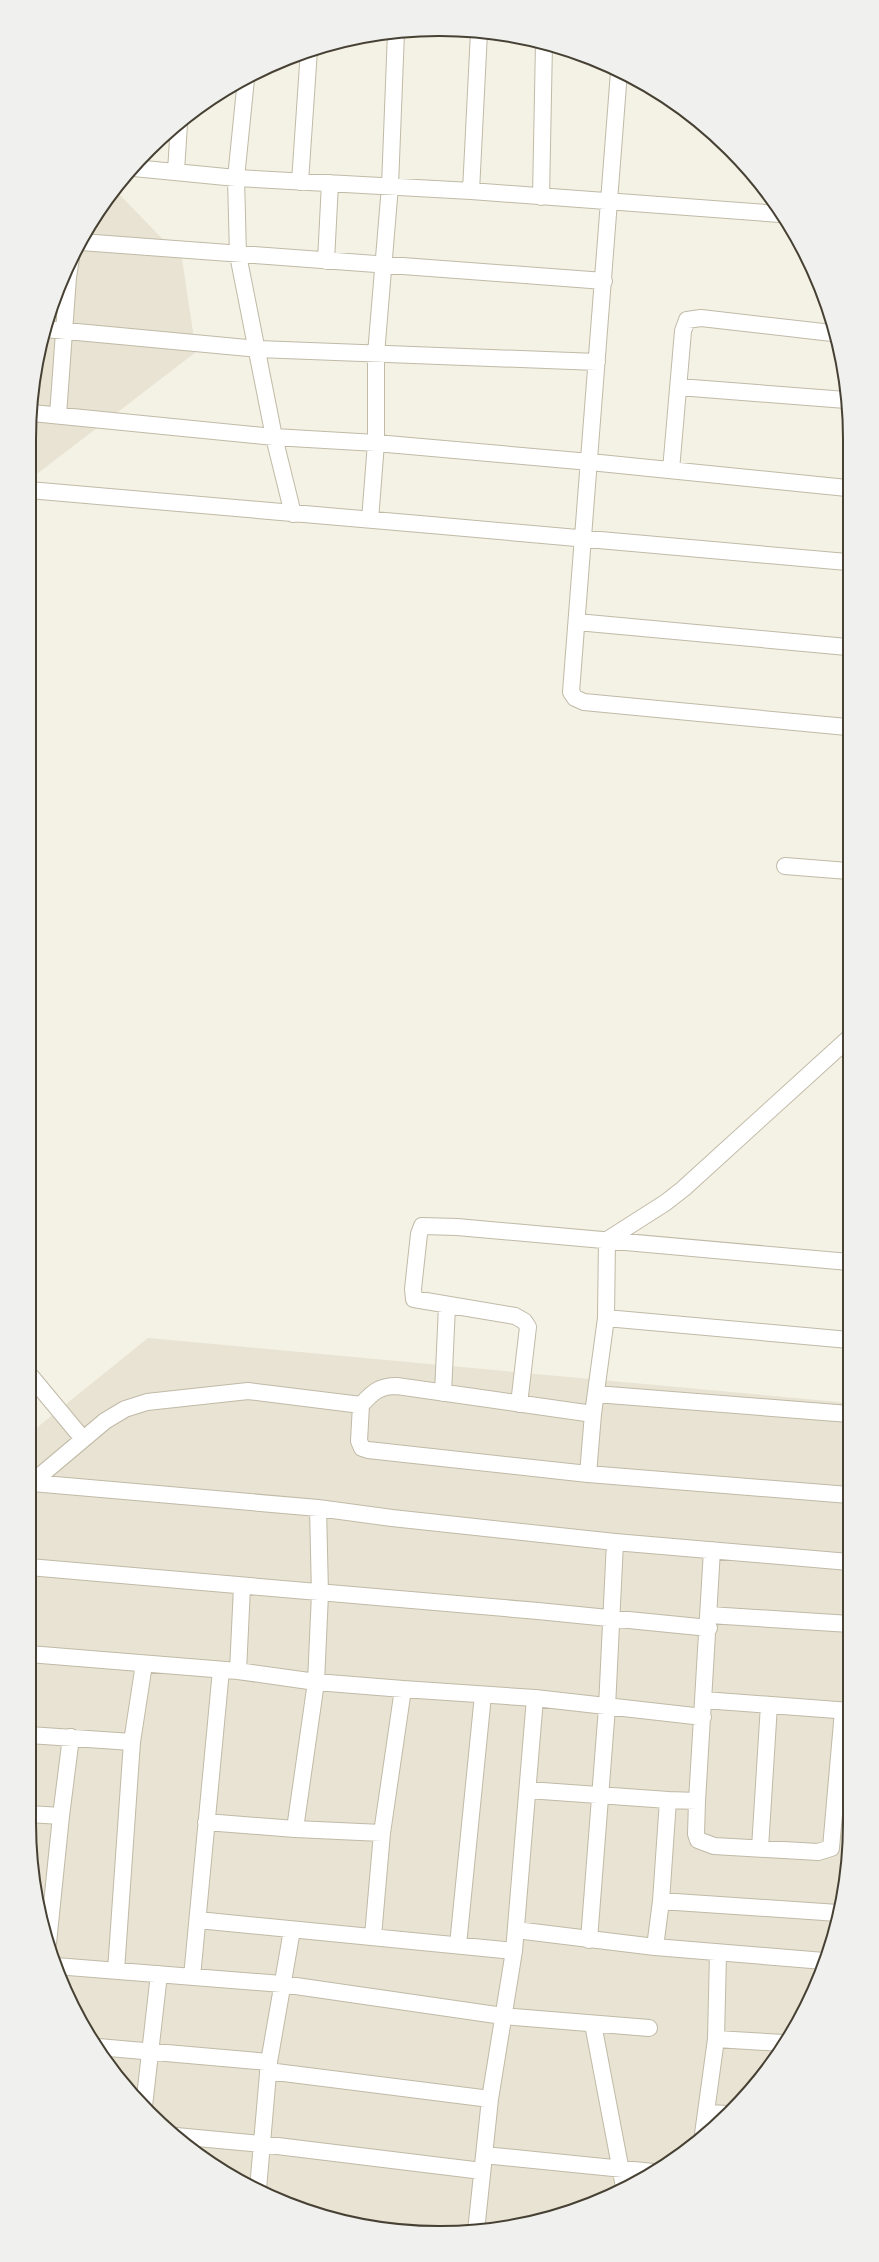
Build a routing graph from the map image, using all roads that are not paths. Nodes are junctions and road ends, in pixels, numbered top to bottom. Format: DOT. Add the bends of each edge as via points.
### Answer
graph roads {
  1 [pos="396,38"];
  2 [pos="479,38"];
  3 [pos="544,50"];
  4 [pos="308,58"];
  5 [pos="619,78"];
  6 [pos="245,86"];
  7 [pos="179,132"];
  8 [pos="140,168"];
  9 [pos="176,171"];
  10 [pos="236,178"];
  11 [pos="300,182"];
  12 [pos="330,183"];
  13 [pos="390,186"];
  14 [pos="471,191"];
  15 [pos="541,198"];
  16 [pos="609,201"];
  17 [pos="774,214"];
  18 [pos="88,243"];
  19 [pos="238,255"];
  20 [pos="326,261"];
  21 [pos="383,265"];
  22 [pos="604,281"];
  23 [pos="66,288"];
  24 [pos="51,330"];
  25 [pos="65,331"];
  26 [pos="828,333"];
  27 [pos="258,349"];
  28 [pos="376,354"];
  29 [pos="597,362"];
  30 [pos="679,387"];
  31 [pos="841,400"];
  32 [pos="37,414"];
  33 [pos="58,415"];
  34 [pos="274,437"];
  35 [pos="376,443"];
  36 [pos="590,462"];
  37 [pos="671,470"];
  38 [pos="843,488"];
  39 [pos="36,491"];
  40 [pos="293,514"];
  41 [pos="370,520"];
  42 [pos="584,537"];
  43 [pos="843,562"];
  44 [pos="577,622"];
  45 [pos="843,647"];
  46 [pos="843,728"];
  47 [pos="785,866"];
  48 [pos="843,871"];
  49 [pos="843,1044"];
  50 [pos="607,1240"];
  51 [pos="843,1261"];
  52 [pos="447,1306"];
  53 [pos="606,1318"];
  54 [pos="843,1339"];
  55 [pos="36,1382"];
  56 [pos="442,1393"];
  57 [pos="596,1394"];
  58 [pos="519,1404"];
  59 [pos="361,1405"];
  60 [pos="593,1414"];
  61 [pos="843,1414"];
  62 [pos="84,1439"];
  63 [pos="588,1474"];
  64 [pos="36,1478"];
  65 [pos="36,1484"];
  66 [pos="843,1495"];
  67 [pos="318,1508"];
  68 [pos="615,1542"];
  69 [pos="712,1550"];
  70 [pos="843,1561"];
  71 [pos="36,1568"];
  72 [pos="242,1587"];
  73 [pos="320,1594"];
  74 [pos="612,1618"];
  75 [pos="709,1622"];
  76 [pos="843,1624"];
  77 [pos="36,1655"];
  78 [pos="144,1664"];
  79 [pos="221,1670"];
  80 [pos="238,1671"];
  81 [pos="316,1682"];
  82 [pos="403,1690"];
  83 [pos="483,1694"];
  84 [pos="535,1698"];
  85 [pos="704,1700"];
  86 [pos="770,1705"];
  87 [pos="607,1707"];
  88 [pos="843,1711"];
  89 [pos="703,1717"];
  90 [pos="36,1735"];
  91 [pos="71,1737"];
  92 [pos="843,1738"];
  93 [pos="132,1742"];
  94 [pos="528,1790"];
  95 [pos="599,1795"];
  96 [pos="668,1800"];
  97 [pos="697,1801"];
  98 [pos="36,1814"];
  99 [pos="61,1816"];
  100 [pos="206,1822"];
  101 [pos="295,1829"];
  102 [pos="382,1833"];
  103 [pos="760,1848"];
  104 [pos="661,1901"];
  105 [pos="832,1913"];
  106 [pos="198,1920"];
  107 [pos="50,1926"];
  108 [pos="292,1930"];
  109 [pos="516,1930"];
  110 [pos="373,1936"];
  111 [pos="589,1940"];
  112 [pos="458,1945"];
  113 [pos="655,1948"];
  114 [pos="514,1951"];
  115 [pos="718,1953"];
  116 [pos="819,1961"];
  117 [pos="63,1967"];
  118 [pos="116,1971"];
  119 [pos="160,1974"];
  120 [pos="192,1977"];
  121 [pos="282,1984"];
  122 [pos="503,2016"];
  123 [pos="593,2024"];
  124 [pos="648,2028"];
  125 [pos="716,2039"];
  126 [pos="778,2043"];
  127 [pos="104,2048"];
  128 [pos="151,2052"];
  129 [pos="268,2066"];
  130 [pos="145,2098"];
  131 [pos="490,2099"];
  132 [pos="707,2113"];
  133 [pos="719,2114"];
  134 [pos="704,2127"];
  135 [pos="187,2137"];
  136 [pos="261,2144"];
  137 [pos="484,2155"];
  138 [pos="620,2169"];
  139 [pos="643,2171"];
  140 [pos="482,2172"];
  141 [pos="623,2182"];
  142 [pos="258,2183"];
  143 [pos="477,2224"];
  1 -- 13 [label="street"];
  2 -- 14 [label="street"];
  3 -- 15 [label="street"];
  4 -- 11 [label="street"];
  5 -- 16 [label="street"];
  6 -- 10 [label="street"];
  7 -- 9 [label="street"];
  8 -- 9 [label="street"];
  9 -- 10 [label="street"];
  10 -- 11 [label="street"];
  10 -- 19 [label="street"];
  11 -- 12 [label="street"];
  12 -- 13 [label="street"];
  12 -- 20 [label="street"];
  13 -- 14 [label="street"];
  13 -- 21 [label="street"];
  14 -- 15 [label="street"];
  15 -- 16 [label="street"];
  16 -- 17 [label="street"];
  16 -- 22 [label="street"];
  18 -- 19 [label="street"];
  19 -- 20 [label="street"];
  19 -- 27 [label="street"];
  20 -- 21 [label="street"];
  21 -- 22 [label="street"];
  21 -- 28 [label="street"];
  22 -- 29 [label="street"];
  23 -- 25 [label="street"];
  24 -- 25 [label="street"];
  25 -- 27 [label="street"];
  25 -- 33 [label="street"];
  26 -- 30 [label="street" via="701,318 687,320 683,331"];
  27 -- 28 [label="street"];
  27 -- 34 [label="street"];
  28 -- 29 [label="street"];
  28 -- 35 [label="street"];
  29 -- 36 [label="street"];
  30 -- 31 [label="street"];
  30 -- 37 [label="street"];
  32 -- 33 [label="street"];
  33 -- 34 [label="street"];
  34 -- 35 [label="street"];
  34 -- 40 [label="street"];
  35 -- 36 [label="street"];
  35 -- 41 [label="street"];
  36 -- 37 [label="street"];
  36 -- 42 [label="street"];
  37 -- 38 [label="street"];
  39 -- 40 [label="street"];
  40 -- 41 [label="street"];
  41 -- 42 [label="street"];
  42 -- 43 [label="street"];
  42 -- 44 [label="street"];
  44 -- 45 [label="street"];
  44 -- 46 [label="street" via="571,692 575,698 584,702"];
  47 -- 48 [label="street"];
  49 -- 50 [label="street" via="688,1185"];
  50 -- 51 [label="street"];
  50 -- 52 [label="street" via="422,1226 412,1295 414,1299 422,1302"];
  50 -- 53 [label="street"];
  52 -- 56 [label="street"];
  52 -- 58 [label="street" via="515,1316 524,1321 528,1327"];
  53 -- 54 [label="street"];
  53 -- 57 [label="street"];
  55 -- 62 [label="street"];
  56 -- 58 [label="street"];
  56 -- 59 [label="street" via="384,1386 375,1390"];
  57 -- 60 [label="street"];
  57 -- 61 [label="street"];
  58 -- 60 [label="street"];
  59 -- 62 [label="street" via="248,1391 211,1394 147,1402 125,1409 105,1421"];
  59 -- 63 [label="street" via="359,1442 362,1448"];
  60 -- 63 [label="street"];
  62 -- 64 [label="street"];
  63 -- 66 [label="street"];
  65 -- 67 [label="street"];
  67 -- 68 [label="street"];
  67 -- 73 [label="street"];
  68 -- 69 [label="street"];
  68 -- 74 [label="street"];
  69 -- 70 [label="street"];
  69 -- 75 [label="street"];
  71 -- 72 [label="street"];
  72 -- 73 [label="street"];
  72 -- 80 [label="street"];
  73 -- 74 [label="street"];
  73 -- 81 [label="street"];
  74 -- 75 [label="street"];
  74 -- 87 [label="street"];
  75 -- 76 [label="street"];
  75 -- 85 [label="street"];
  77 -- 78 [label="street"];
  78 -- 79 [label="street"];
  78 -- 93 [label="street"];
  79 -- 80 [label="street"];
  79 -- 100 [label="street"];
  80 -- 81 [label="street"];
  81 -- 82 [label="street"];
  81 -- 101 [label="street"];
  82 -- 83 [label="street"];
  82 -- 102 [label="street"];
  83 -- 84 [label="street"];
  83 -- 112 [label="street"];
  84 -- 87 [label="street"];
  84 -- 94 [label="street"];
  85 -- 86 [label="street"];
  85 -- 89 [label="street"];
  86 -- 88 [label="street"];
  86 -- 103 [label="street"];
  87 -- 89 [label="street"];
  87 -- 95 [label="street"];
  89 -- 97 [label="street"];
  90 -- 91 [label="street"];
  91 -- 93 [label="street"];
  91 -- 99 [label="street"];
  92 -- 103 [label="street" via="831,1848 818,1852"];
  93 -- 118 [label="street"];
  94 -- 95 [label="street"];
  94 -- 109 [label="street"];
  95 -- 96 [label="street"];
  95 -- 111 [label="street"];
  96 -- 97 [label="street"];
  96 -- 104 [label="street"];
  97 -- 103 [label="street" via="698,1840 714,1846"];
  98 -- 99 [label="street"];
  99 -- 107 [label="street"];
  100 -- 101 [label="street"];
  100 -- 106 [label="street"];
  101 -- 102 [label="street"];
  102 -- 110 [label="street"];
  104 -- 105 [label="street"];
  104 -- 113 [label="street"];
  106 -- 108 [label="street"];
  106 -- 120 [label="street"];
  108 -- 110 [label="street"];
  108 -- 121 [label="street"];
  109 -- 111 [label="street"];
  109 -- 114 [label="street"];
  110 -- 112 [label="street"];
  111 -- 113 [label="street"];
  112 -- 114 [label="street"];
  113 -- 115 [label="street"];
  114 -- 122 [label="street"];
  115 -- 116 [label="street"];
  115 -- 125 [label="street"];
  117 -- 118 [label="street"];
  118 -- 119 [label="street"];
  119 -- 120 [label="street"];
  119 -- 128 [label="street"];
  120 -- 121 [label="street"];
  121 -- 122 [label="street"];
  121 -- 129 [label="street"];
  122 -- 123 [label="street"];
  122 -- 131 [label="street"];
  123 -- 124 [label="street"];
  123 -- 138 [label="street"];
  125 -- 126 [label="street"];
  125 -- 132 [label="street"];
  127 -- 128 [label="street"];
  128 -- 129 [label="street"];
  128 -- 130 [label="street"];
  129 -- 131 [label="street"];
  129 -- 136 [label="street"];
  131 -- 137 [label="street"];
  132 -- 133 [label="street"];
  132 -- 134 [label="street"];
  135 -- 136 [label="street"];
  136 -- 140 [label="street"];
  136 -- 142 [label="street"];
  137 -- 138 [label="street"];
  137 -- 140 [label="street"];
  138 -- 139 [label="street"];
  138 -- 141 [label="street"];
  140 -- 143 [label="street"];
}
